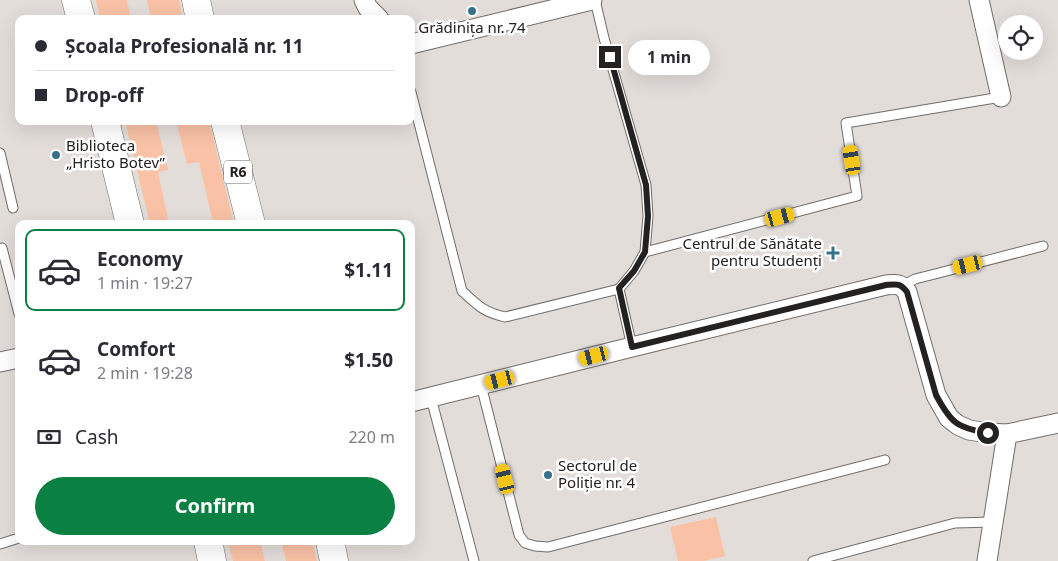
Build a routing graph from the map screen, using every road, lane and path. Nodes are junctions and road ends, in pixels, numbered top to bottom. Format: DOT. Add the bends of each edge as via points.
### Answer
graph roads {
  1 [pos="76,0"];
  2 [pos="196,0"];
  3 [pos="364,0"];
  4 [pos="593,0"];
  5 [pos="980,0"];
  6 [pos="80,15"];
  7 [pos="199,15"];
  8 [pos="375,15"];
  9 [pos="415,43"];
  10 [pos="1001,97"];
  11 [pos="415,108"];
  12 [pos="106,125"];
  13 [pos="227,125"];
  14 [pos="0,153"];
  15 [pos="13,208"];
  16 [pos="129,220"];
  17 [pos="250,220"];
  18 [pos="1043,246"];
  19 [pos="2,248"];
  20 [pos="645,252"];
  21 [pos="902,286"];
  22 [pos="619,288"];
  23 [pos="15,298"];
  24 [pos="632,347"];
  25 [pos="15,359"];
  26 [pos="0,362"];
  27 [pos="481,385"];
  28 [pos="431,398"];
  29 [pos="415,401"];
  30 [pos="1058,423"];
  31 [pos="1007,434"];
  32 [pos="885,460"];
  33 [pos="994,522"];
  34 [pos="15,539"];
  35 [pos="0,544"];
  36 [pos="209,545"];
  37 [pos="331,545"];
  38 [pos="212,561"];
  39 [pos="334,561"];
  40 [pos="474,561"];
  41 [pos="813,561"];
  42 [pos="987,561"];
  1 -- 6 [label="main road"];
  2 -- 7 [label="main road"];
  3 -- 8 [label="street"];
  4 -- 9 [label="street"];
  4 -- 20 [label="lane" via="646,185"];
  5 -- 10 [label="street"];
  10 -- 20 [label="lane" via="846,123 857,196"];
  11 -- 22 [label="lane" via="462,291 472,301 493,314 505,316"];
  12 -- 16 [label="main road"];
  13 -- 17 [label="main road, R6"];
  14 -- 15 [label="lane"];
  18 -- 21 [label="lane" via="915,279"];
  19 -- 23 [label="lane"];
  20 -- 22 [label="lane"];
  21 -- 24 [label="street" via="886,285"];
  21 -- 31 [label="street" via="907,292 936,395 949,418 969,430"];
  22 -- 24 [label="lane"];
  24 -- 27 [label="street"];
  25 -- 26 [label="street"];
  27 -- 28 [label="street"];
  27 -- 32 [label="lane" via="520,535 525,543 535,546 548,547"];
  28 -- 29 [label="street"];
  28 -- 40 [label="lane"];
  30 -- 31 [label="street"];
  31 -- 33 [label="street"];
  33 -- 41 [label="lane" via="955,523"];
  33 -- 42 [label="street"];
  34 -- 35 [label="lane"];
  36 -- 38 [label="main road"];
  37 -- 39 [label="main road"];
}
